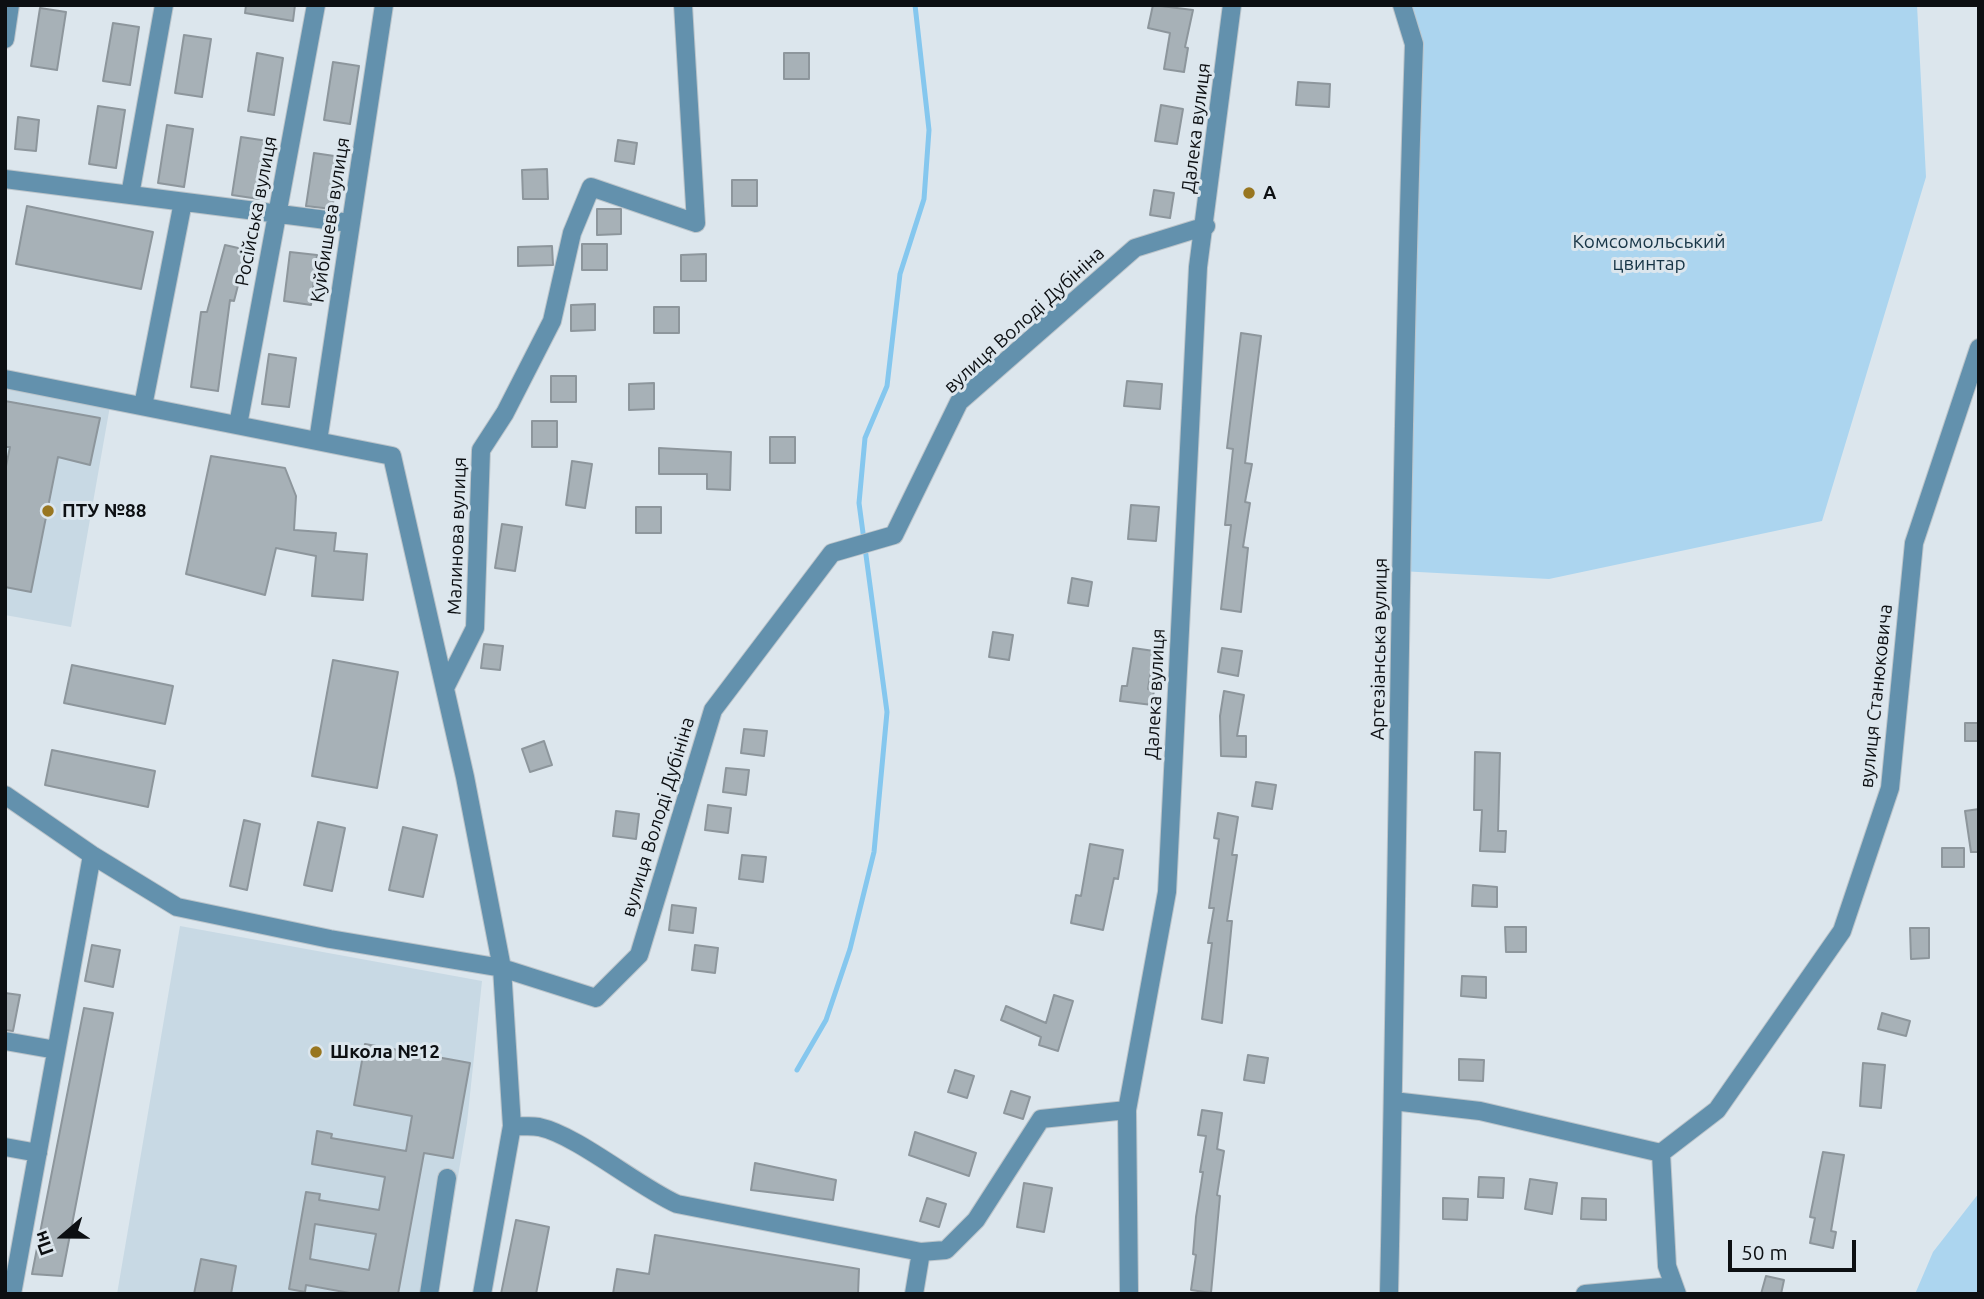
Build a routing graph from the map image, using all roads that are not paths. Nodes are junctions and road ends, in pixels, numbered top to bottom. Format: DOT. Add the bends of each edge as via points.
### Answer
graph roads {
  1 [pos="10,5"];
  2 [pos="164,5"];
  3 [pos="316,5"];
  4 [pos="384,5"];
  5 [pos="683,5"];
  6 [pos="1232,5"];
  7 [pos="1402,5"];
  8 [pos="5,40"];
  9 [pos="6,184"];
  10 [pos="130,195"];
  11 [pos="183,202"];
  12 [pos="277,214"];
  13 [pos="350,223"];
  14 [pos="1206,226"];
  15 [pos="1979,348"];
  16 [pos="5,379"];
  17 [pos="143,406"];
  18 [pos="237,425"];
  19 [pos="318,441"];
  20 [pos="445,688"];
  21 [pos="5,795"];
  22 [pos="92,855"];
  23 [pos="502,968"];
  24 [pos="5,1041"];
  25 [pos="56,1050"];
  26 [pos="1393,1101"];
  27 [pos="1126,1110"];
  28 [pos="512,1126"];
  29 [pos="5,1147"];
  30 [pos="38,1153"];
  31 [pos="1661,1153"];
  32 [pos="447,1178"];
  33 [pos="921,1252"];
  34 [pos="12,1260"];
  35 [pos="1676,1290"];
  36 [pos="13,1294"];
  37 [pos="429,1294"];
  38 [pos="482,1294"];
  39 [pos="914,1294"];
  40 [pos="1129,1294"];
  41 [pos="1389,1294"];
  42 [pos="1584,1294"];
  1 -- 8 [label="street"];
  2 -- 10 [label="street"];
  3 -- 12 [label="street, Російська вулиця"];
  4 -- 13 [label="street, Куйбишева вулиця"];
  5 -- 20 [label="street, Малинова вулиця" via="696,223 591,187 572,233 552,321 481,450 475,628"];
  6 -- 14 [label="street, Далека вулиця"];
  7 -- 26 [label="street, Артезіанська вулиця" via="1413,44"];
  9 -- 10 [label="street"];
  10 -- 11 [label="street"];
  11 -- 12 [label="street"];
  11 -- 17 [label="street"];
  12 -- 13 [label="street"];
  12 -- 18 [label="street, Російська вулиця"];
  13 -- 19 [label="street, Куйбишева вулиця"];
  14 -- 23 [label="street, вулиця Володі Дубініна" via="1135,248 958,402 894,535 832,553 713,710 639,955 596,998"];
  14 -- 27 [label="street, Далека вулиця" via="1198,271 1167,891"];
  15 -- 31 [label="street, вулиця Станюковича" via="1914,543 1890,788 1842,931 1717,1110"];
  16 -- 17 [label="street, Малинова вулиця"];
  17 -- 18 [label="street, Малинова вулиця"];
  18 -- 19 [label="street, Малинова вулиця"];
  19 -- 20 [label="street, Малинова вулиця" via="392,456"];
  20 -- 23 [label="street, Малинова вулиця"];
  21 -- 22 [label="street"];
  22 -- 23 [label="street" via="177,907"];
  22 -- 25 [label="street"];
  23 -- 28 [label="street"];
  24 -- 25 [label="street"];
  25 -- 30 [label="street"];
  26 -- 31 [label="street" via="1480,1111"];
  26 -- 41 [label="street, Артезіанська вулиця"];
  27 -- 33 [label="street" via="1041,1119 976,1220 946,1250"];
  27 -- 40 [label="street, Далека вулиця"];
  28 -- 33 [label="street" via="540,1128 569,1139 677,1205"];
  28 -- 38 [label="street"];
  29 -- 30 [label="street"];
  30 -- 34 [label="street"];
  31 -- 35 [label="street" via="1667,1266"];
  32 -- 37 [label="street"];
  33 -- 39 [label="street"];
  34 -- 36 [label="street"];
  35 -- 42 [label="street"];
}
